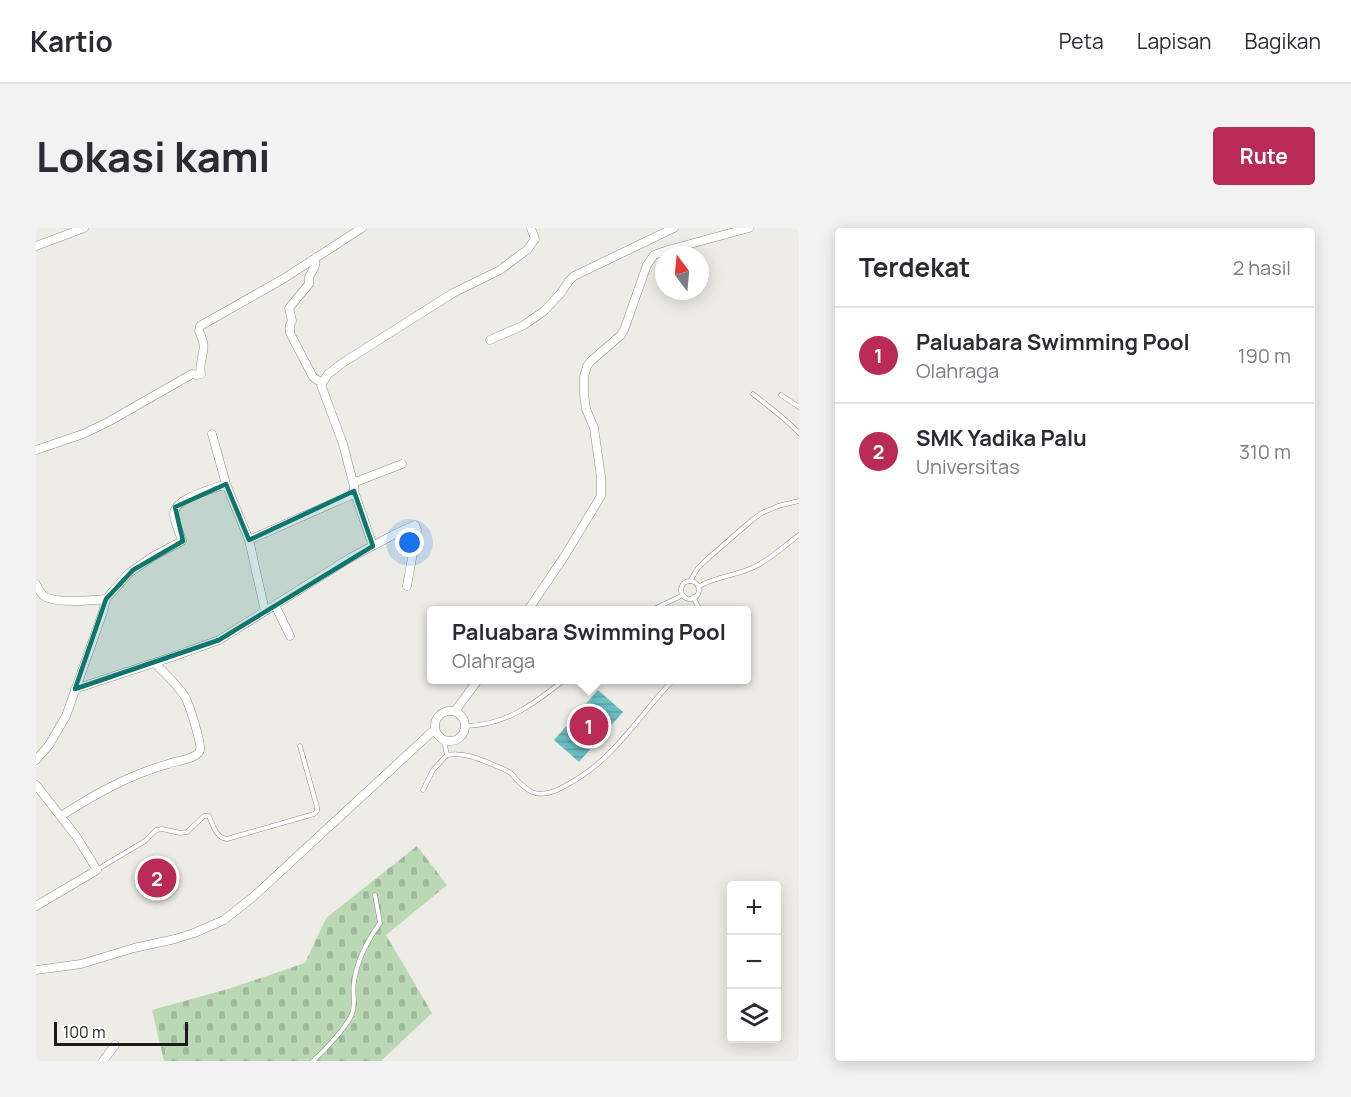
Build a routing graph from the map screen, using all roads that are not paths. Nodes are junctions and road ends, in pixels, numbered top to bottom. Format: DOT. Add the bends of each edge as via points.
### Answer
graph roads {
  1 [pos="84,228"];
  2 [pos="362,228"];
  3 [pos="531,228"];
  4 [pos="674,228"];
  5 [pos="749,228"];
  6 [pos="36,246"];
  7 [pos="316,256"];
  8 [pos="490,340"];
  9 [pos="322,383"];
  10 [pos="753,394"];
  11 [pos="781,395"];
  12 [pos="799,408"];
  13 [pos="799,433"];
  14 [pos="212,434"];
  15 [pos="36,450"];
  16 [pos="402,464"];
  17 [pos="226,484"];
  18 [pos="354,487"];
  19 [pos="799,501"];
  20 [pos="799,535"];
  21 [pos="249,540"];
  22 [pos="373,546"];
  23 [pos="690,581"];
  24 [pos="36,584"];
  25 [pos="407,586"];
  26 [pos="698,587"];
  27 [pos="683,595"];
  28 [pos="693,597"];
  29 [pos="106,599"];
  30 [pos="275,605"];
  31 [pos="531,606"];
  32 [pos="660,606"];
  33 [pos="698,606"];
  34 [pos="266,611"];
  35 [pos="290,636"];
  36 [pos="155,663"];
  37 [pos="475,684"];
  38 [pos="559,684"];
  39 [pos="670,684"];
  40 [pos="75,689"];
  41 [pos="454,711"];
  42 [pos="466,726"];
  43 [pos="435,729"];
  44 [pos="444,741"];
  45 [pos="300,746"];
  46 [pos="447,756"];
  47 [pos="36,760"];
  48 [pos="36,785"];
  49 [pos="423,790"];
  50 [pos="61,816"];
  51 [pos="97,870"];
  52 [pos="375,895"];
  53 [pos="36,906"];
  54 [pos="36,970"];
  55 [pos="115,1045"];
  56 [pos="103,1061"];
  57 [pos="313,1061"];
  1 -- 6 [label="street"];
  2 -- 7 [label="street"];
  3 -- 9 [label="street" via="534,239 528,249 500,270 453,293 344,362"];
  4 -- 8 [label="street" via="574,276 544,310"];
  5 -- 31 [label="street" via="654,255 621,335 587,366 584,394 594,428 601,496"];
  7 -- 9 [label="street" via="309,284 289,308 290,333 313,377"];
  7 -- 15 [label="street" via="200,326 204,350 201,374 192,374 83,434"];
  9 -- 18 [label="street"];
  10 -- 13 [label="lane"];
  11 -- 12 [label="lane"];
  14 -- 17 [label="street"];
  16 -- 18 [label="street"];
  17 -- 21 [label="street"];
  17 -- 29 [label="street" via="186,499 176,507 174,518 182,541 125,576"];
  18 -- 21 [label="street" via="349,496"];
  18 -- 22 [label="street"];
  19 -- 23 [label="lane" via="778,506 752,520 705,561"];
  20 -- 26 [label="lane" via="761,564 708,580"];
  21 -- 34 [label="street"];
  22 -- 25 [label="street" via="416,525"];
  22 -- 30 [label="street"];
  23 -- 26 [label="lane"];
  23 -- 27 [label="lane" via="682,585"];
  24 -- 29 [label="street" via="45,597 53,599"];
  26 -- 28 [label="lane"];
  27 -- 28 [label="lane"];
  27 -- 32 [label="lane"];
  28 -- 33 [label="lane"];
  29 -- 40 [label="street"];
  30 -- 34 [label="street"];
  30 -- 35 [label="street"];
  34 -- 36 [label="street" via="219,640"];
  36 -- 40 [label="street"];
  36 -- 50 [label="street" via="185,697 200,752 119,782"];
  37 -- 41 [label="street"];
  38 -- 42 [label="lane" via="514,714"];
  39 -- 46 [label="lane" via="612,752 559,790 546,794 532,792 512,774 488,762 472,756"];
  40 -- 47 [label="street" via="61,726"];
  41 -- 42 [label="street" via="462,716"];
  41 -- 43 [label="street" via="441,714"];
  42 -- 44 [label="street" via="460,739"];
  43 -- 44 [label="street"];
  43 -- 54 [label="street" via="224,920 183,936 81,964"];
  44 -- 46 [label="lane"];
  45 -- 51 [label="lane" via="317,807 314,814 227,838 219,836 209,816 204,816 187,832 156,830"];
  46 -- 49 [label="lane" via="433,770"];
  48 -- 50 [label="street"];
  50 -- 51 [label="street"];
  51 -- 53 [label="street"];
  52 -- 57 [label="lane" via="380,923 358,964 351,1015"];
  55 -- 56 [label="street"];
}
